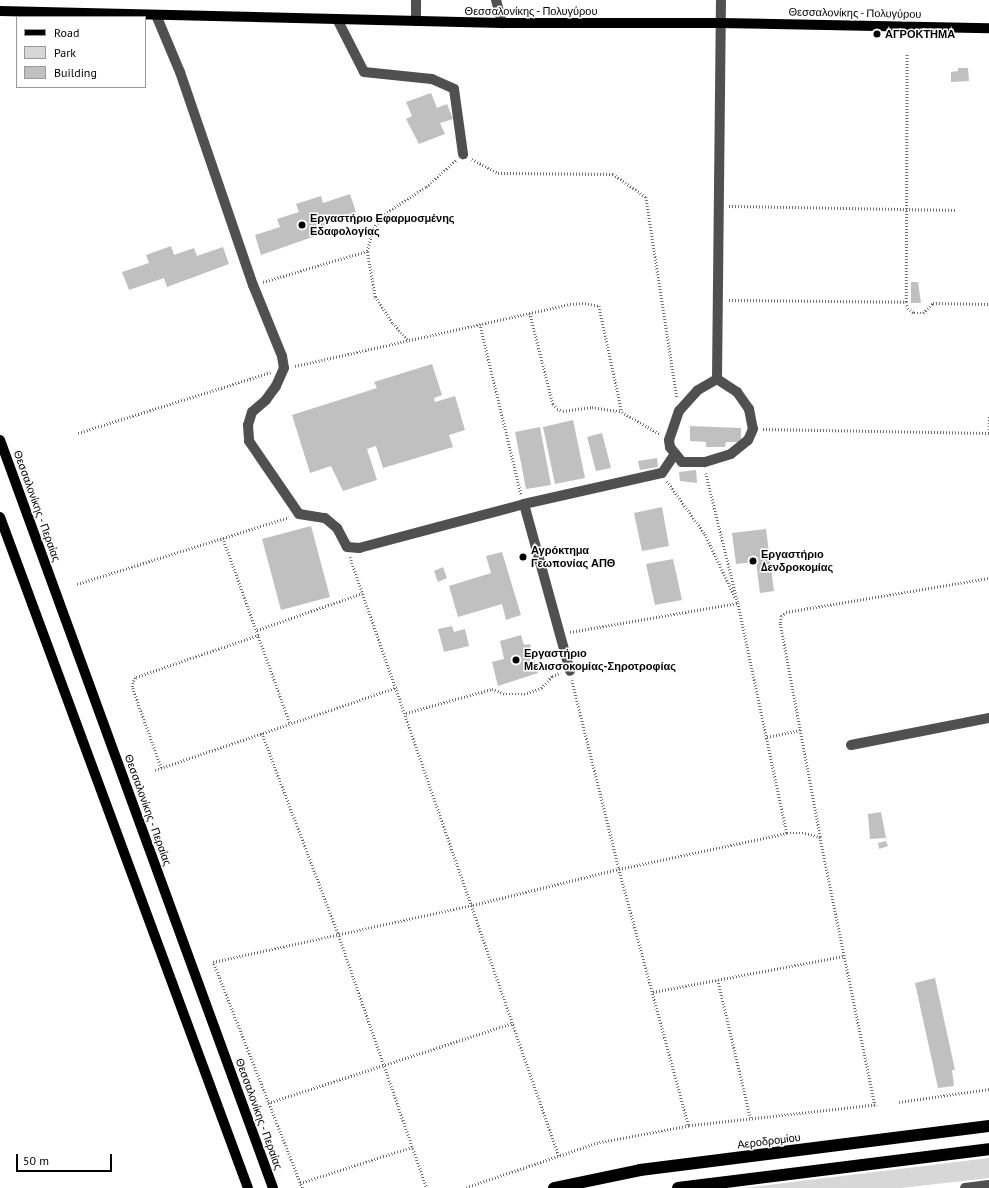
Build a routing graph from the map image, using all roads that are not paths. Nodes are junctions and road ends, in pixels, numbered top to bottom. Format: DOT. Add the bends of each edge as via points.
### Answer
graph roads {
  1 [pos="416,0"];
  2 [pos="496,0"];
  3 [pos="721,0"];
  4 [pos="0,11"];
  5 [pos="156,15"];
  6 [pos="337,19"];
  7 [pos="416,21"];
  8 [pos="502,23"];
  9 [pos="720,23"];
  10 [pos="989,28"];
  11 [pos="463,154"];
  12 [pos="717,379"];
  13 [pos="0,440"];
  14 [pos="675,454"];
  15 [pos="524,504"];
  16 [pos="0,517"];
  17 [pos="570,671"];
  18 [pos="989,718"];
  19 [pos="851,745"];
  20 [pos="989,1126"];
  21 [pos="989,1149"];
  22 [pos="987,1186"];
  23 [pos="248,1188"];
  24 [pos="273,1188"];
  25 [pos="554,1188"];
  26 [pos="678,1188"];
  27 [pos="965,1188"];
  1 -- 7 [label="street"];
  2 -- 8 [label="street"];
  3 -- 9 [label="street"];
  4 -- 5 [label="main road, Θεσσαλονίκης - Πολυγύρου"];
  5 -- 6 [label="main road, Θεσσαλονίκης - Πολυγύρου"];
  5 -- 15 [label="street" via="180,72 253,285 282,356 284,368 276,386 266,400 252,412 248,425 249,441 299,514 325,518 337,528 347,547 359,548"];
  6 -- 7 [label="main road, Θεσσαλονίκης - Πολυγύρου"];
  6 -- 11 [label="street" via="364,72 432,79 454,89"];
  7 -- 8 [label="main road, Θεσσαλονίκης - Πολυγύρου"];
  8 -- 9 [label="main road, Θεσσαλονίκης - Πολυγύρου"];
  9 -- 10 [label="main road, Θεσσαλονίκης - Πολυγύρου"];
  9 -- 12 [label="street"];
  12 -- 14 [label="street" via="698,390 679,411 669,440"];
  12 -- 14 [label="street" via="737,392 749,409 753,429 748,440 731,454 704,462 682,462"];
  13 -- 24 [label="main road, Θεσσαλονίκης - Περαίας"];
  14 -- 15 [label="street" via="662,473"];
  15 -- 17 [label="street"];
  16 -- 23 [label="main road"];
  18 -- 19 [label="street"];
  20 -- 25 [label="highway, Αεροδρομίου" via="640,1170"];
  21 -- 26 [label="highway"];
  22 -- 27 [label="street"];
}
